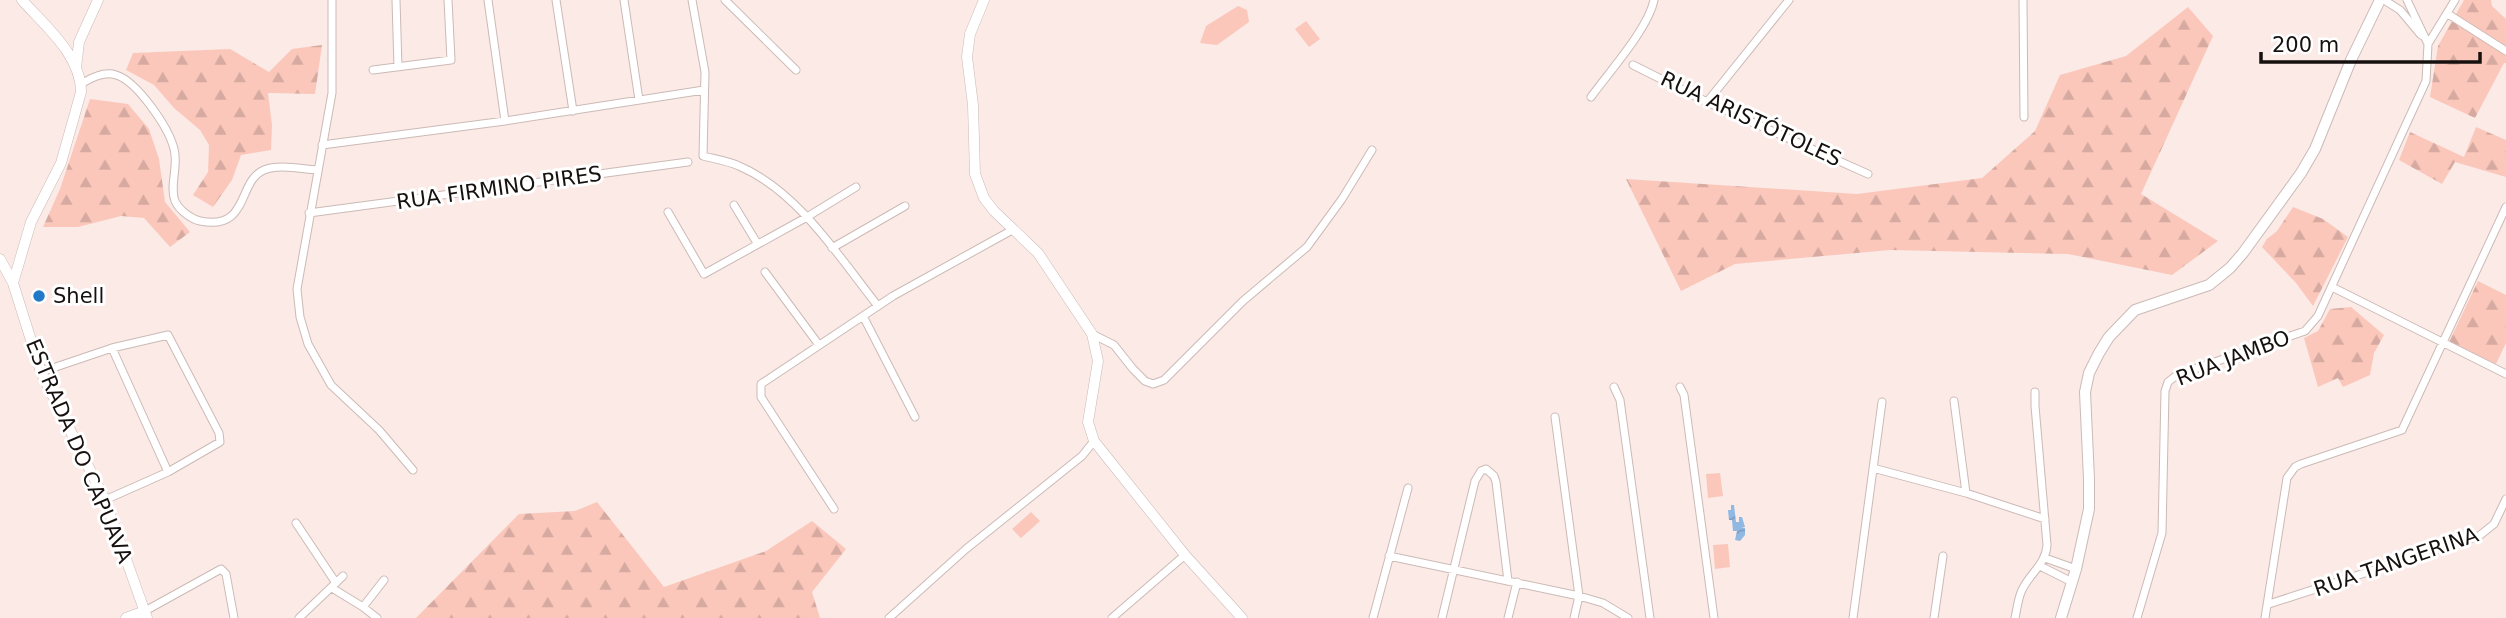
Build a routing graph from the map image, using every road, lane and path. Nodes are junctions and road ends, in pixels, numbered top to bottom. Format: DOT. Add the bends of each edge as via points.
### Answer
graph roads {
  1 [pos="22,0"];
  2 [pos="98,0"];
  3 [pos="332,0"];
  4 [pos="396,0"];
  5 [pos="448,0"];
  6 [pos="488,0"];
  7 [pos="556,0"];
  8 [pos="624,0"];
  9 [pos="725,0"];
  10 [pos="984,0"];
  11 [pos="1654,0"];
  12 [pos="1788,0"];
  13 [pos="2023,0"];
  14 [pos="2382,0"];
  15 [pos="2407,0"];
  16 [pos="2455,0"];
  17 [pos="693,2"];
  18 [pos="2448,14"];
  19 [pos="79,42"];
  20 [pos="61,44"];
  21 [pos="2428,44"];
  22 [pos="2506,51"];
  23 [pos="1633,65"];
  24 [pos="398,67"];
  25 [pos="76,68"];
  26 [pos="373,70"];
  27 [pos="796,70"];
  28 [pos="81,84"];
  29 [pos="704,89"];
  30 [pos="1591,97"];
  31 [pos="639,100"];
  32 [pos="1706,102"];
  33 [pos="573,111"];
  34 [pos="2024,117"];
  35 [pos="505,121"];
  36 [pos="322,145"];
  37 [pos="1373,150"];
  38 [pos="688,162"];
  39 [pos="317,170"];
  40 [pos="1868,174"];
  41 [pos="856,187"];
  42 [pos="734,205"];
  43 [pos="905,206"];
  44 [pos="2506,207"];
  45 [pos="668,212"];
  46 [pos="309,214"];
  47 [pos="807,217"];
  48 [pos="1014,229"];
  49 [pos="757,243"];
  50 [pos="832,248"];
  51 [pos="0,259"];
  52 [pos="765,272"];
  53 [pos="13,283"];
  54 [pos="2332,287"];
  55 [pos="878,306"];
  56 [pos="863,316"];
  57 [pos="1092,334"];
  58 [pos="2443,342"];
  59 [pos="819,345"];
  60 [pos="112,348"];
  61 [pos="41,372"];
  62 [pos="2506,374"];
  63 [pos="1614,387"];
  64 [pos="1680,387"];
  65 [pos="2035,391"];
  66 [pos="1954,401"];
  67 [pos="1882,402"];
  68 [pos="915,417"];
  69 [pos="1555,417"];
  70 [pos="1094,441"];
  71 [pos="1873,468"];
  72 [pos="413,470"];
  73 [pos="168,472"];
  74 [pos="1408,488"];
  75 [pos="1966,493"];
  76 [pos="2506,499"];
  77 [pos="105,500"];
  78 [pos="834,509"];
  79 [pos="2045,519"];
  80 [pos="296,523"];
  81 [pos="1185,555"];
  82 [pos="1389,556"];
  83 [pos="1943,556"];
  84 [pos="2045,558"];
  85 [pos="2040,566"];
  86 [pos="1453,569"];
  87 [pos="2076,569"];
  88 [pos="343,576"];
  89 [pos="384,580"];
  90 [pos="1513,581"];
  91 [pos="2072,582"];
  92 [pos="334,586"];
  93 [pos="1579,596"];
  94 [pos="2269,604"];
  95 [pos="363,607"];
  96 [pos="146,615"];
  97 [pos="301,617"];
  98 [pos="127,618"];
  99 [pos="234,618"];
  100 [pos="377,618"];
  101 [pos="889,618"];
  102 [pos="1112,618"];
  103 [pos="1242,618"];
  104 [pos="1373,618"];
  105 [pos="1442,618"];
  106 [pos="1508,618"];
  107 [pos="1574,618"];
  108 [pos="1628,618"];
  109 [pos="1650,618"];
  110 [pos="1714,618"];
  111 [pos="1853,618"];
  112 [pos="1934,618"];
  113 [pos="2015,618"];
  114 [pos="2061,618"];
  115 [pos="2137,618"];
  116 [pos="2265,618"];
  1 -- 20 [label="street"];
  2 -- 19 [label="street"];
  3 -- 36 [label="street" via="332,93"];
  4 -- 24 [label="street"];
  5 -- 24 [label="street" via="451,61"];
  6 -- 35 [label="street"];
  7 -- 33 [label="street"];
  8 -- 31 [label="street"];
  9 -- 27 [label="street"];
  10 -- 48 [label="street" via="970,34 967,57 975,174 989,205"];
  11 -- 30 [label="street" via="1635,37"];
  12 -- 32 [label="street"];
  13 -- 34 [label="street"];
  14 -- 21 [label="street" via="2400,10"];
  14 -- 87 [label="main road" via="2315,149 2243,253 2209,285 2136,310 2099,353 2085,391 2090,479"];
  15 -- 21 [label="street"];
  16 -- 18 [label="street"];
  17 -- 29 [label="street"];
  18 -- 21 [label="street"];
  18 -- 22 [label="street"];
  19 -- 20 [label="street"];
  19 -- 25 [label="street"];
  20 -- 25 [label="street"];
  21 -- 54 [label="street, RUA JAMBO" via="2423,90"];
  23 -- 32 [label="street, RUA ARISTÓTOLES"];
  24 -- 26 [label="street"];
  25 -- 28 [label="street"];
  28 -- 39 [label="street" via="114,74 142,95 164,125 174,149 176,204 198,221 216,221 235,213 254,177 266,169"];
  28 -- 53 [label="street" via="61,163 30,222"];
  29 -- 31 [label="street"];
  29 -- 47 [label="street" via="703,156 762,178"];
  31 -- 33 [label="street"];
  32 -- 40 [label="street, RUA ARISTÓTOLES"];
  33 -- 35 [label="street"];
  35 -- 36 [label="street"];
  36 -- 39 [label="street"];
  37 -- 57 [label="street" via="1307,247 1243,301 1164,380 1145,381 1114,345"];
  38 -- 46 [label="street, RUA FIRMINO PIRES"];
  39 -- 46 [label="street"];
  41 -- 47 [label="street"];
  42 -- 49 [label="street"];
  43 -- 50 [label="street"];
  44 -- 58 [label="street"];
  45 -- 49 [label="street" via="704,274"];
  46 -- 72 [label="street" via="297,289 309,344 331,384"];
  47 -- 49 [label="street"];
  47 -- 50 [label="street"];
  48 -- 55 [label="street"];
  48 -- 57 [label="street" via="1038,253"];
  50 -- 55 [label="street"];
  51 -- 53 [label="street, ESTRADA DO CAPUAVA"];
  52 -- 59 [label="street"];
  53 -- 61 [label="street, ESTRADA DO CAPUAVA"];
  54 -- 58 [label="street"];
  54 -- 115 [label="street, RUA JAMBO" via="2305,331 2168,382 2162,533"];
  55 -- 56 [label="street"];
  56 -- 59 [label="street"];
  56 -- 68 [label="street"];
  57 -- 70 [label="street" via="1098,361 1088,422"];
  58 -- 62 [label="street"];
  58 -- 94 [label="street" via="2402,429 2301,464 2287,478"];
  59 -- 78 [label="street" via="761,384 761,397"];
  60 -- 61 [label="street"];
  60 -- 73 [label="street"];
  60 -- 73 [label="street" via="165,334 219,433 220,442"];
  61 -- 77 [label="street, ESTRADA DO CAPUAVA"];
  63 -- 109 [label="street" via="1620,400"];
  64 -- 110 [label="street"];
  65 -- 79 [label="street"];
  66 -- 75 [label="street"];
  67 -- 71 [label="street"];
  69 -- 93 [label="street"];
  70 -- 81 [label="street"];
  70 -- 101 [label="street" via="1082,456"];
  71 -- 75 [label="street"];
  71 -- 111 [label="street"];
  73 -- 77 [label="street"];
  74 -- 82 [label="street"];
  75 -- 79 [label="street"];
  76 -- 94 [label="street, RUA TANGERINA" via="2494,524 2479,536"];
  77 -- 96 [label="street, ESTRADA DO CAPUAVA"];
  79 -- 84 [label="street"];
  80 -- 92 [label="street"];
  81 -- 102 [label="street"];
  81 -- 103 [label="street"];
  82 -- 86 [label="street"];
  82 -- 104 [label="street"];
  83 -- 112 [label="street"];
  84 -- 85 [label="street"];
  84 -- 87 [label="street"];
  85 -- 91 [label="street"];
  85 -- 113 [label="street" via="2023,588"];
  86 -- 90 [label="street"];
  86 -- 90 [label="street" via="1475,481 1486,469 1496,482"];
  86 -- 105 [label="street"];
  87 -- 91 [label="main road"];
  88 -- 92 [label="street"];
  89 -- 95 [label="street"];
  90 -- 93 [label="street"];
  90 -- 106 [label="street"];
  91 -- 114 [label="main road"];
  92 -- 95 [label="street"];
  92 -- 97 [label="street"];
  93 -- 107 [label="street"];
  93 -- 108 [label="street"];
  94 -- 116 [label="street"];
  95 -- 100 [label="street"];
  96 -- 98 [label="street"];
  96 -- 99 [label="street" via="224,570"];
}
